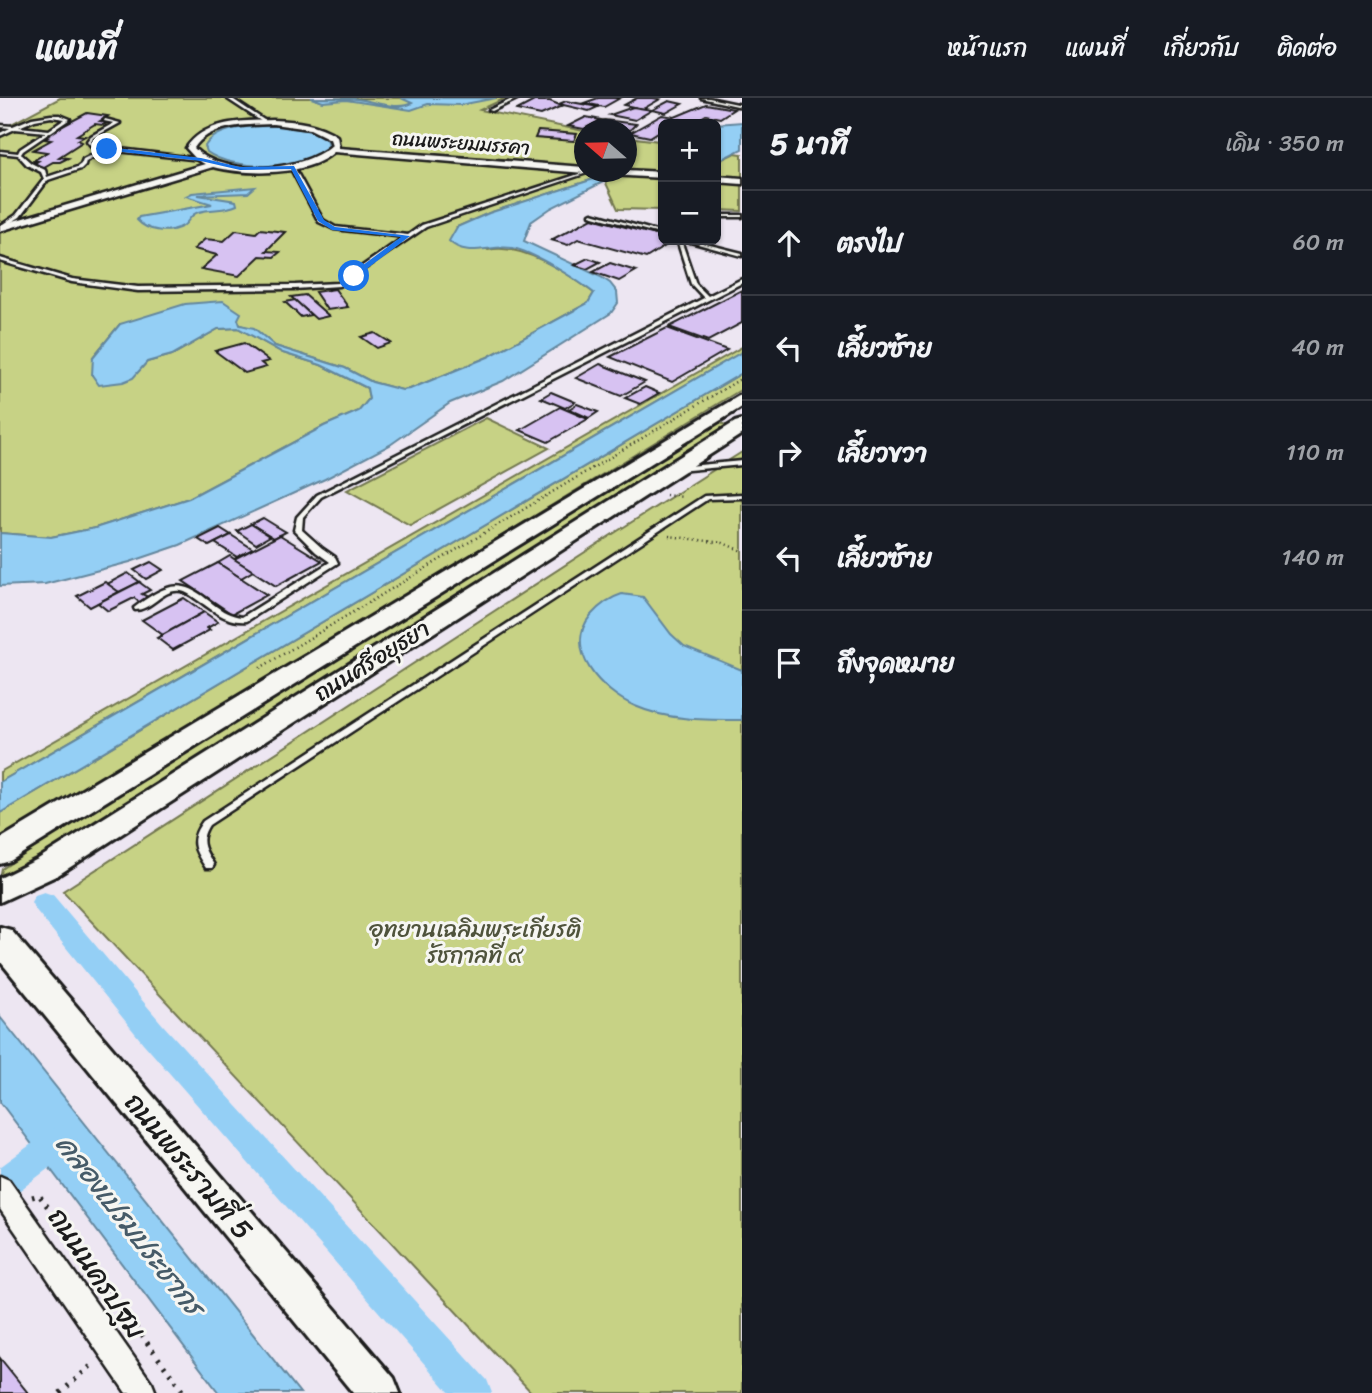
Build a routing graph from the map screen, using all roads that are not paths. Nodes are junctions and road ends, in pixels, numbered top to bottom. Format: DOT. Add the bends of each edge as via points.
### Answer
graph roads {
  1 [pos="228,98"];
  2 [pos="517,98"];
  3 [pos="703,98"];
  4 [pos="742,106"];
  5 [pos="491,110"];
  6 [pos="105,120"];
  7 [pos="265,122"];
  8 [pos="0,125"];
  9 [pos="15,127"];
  10 [pos="49,131"];
  11 [pos="0,135"];
  12 [pos="107,149"];
  13 [pos="334,150"];
  14 [pos="0,152"];
  15 [pos="19,154"];
  16 [pos="201,159"];
  17 [pos="213,164"];
  18 [pos="292,167"];
  19 [pos="574,170"];
  20 [pos="637,174"];
  21 [pos="574,175"];
  22 [pos="658,176"];
  23 [pos="47,179"];
  24 [pos="721,179"];
  25 [pos="742,181"];
  26 [pos="593,214"];
  27 [pos="721,216"];
  28 [pos="742,216"];
  29 [pos="0,228"];
  30 [pos="658,233"];
  31 [pos="407,236"];
  32 [pos="681,245"];
  33 [pos="703,245"];
  34 [pos="742,256"];
  35 [pos="0,259"];
  36 [pos="742,281"];
  37 [pos="706,297"];
  38 [pos="737,413"];
  39 [pos="742,463"];
  40 [pos="674,469"];
  41 [pos="742,496"];
  42 [pos="138,608"];
  43 [pos="0,853"];
  44 [pos="209,865"];
  45 [pos="0,891"];
  46 [pos="0,939"];
  47 [pos="6,1196"];
  48 [pos="142,1393"];
  49 [pos="379,1393"];
  1 -- 7 [label="lane"];
  2 -- 5 [label="lane"];
  3 -- 4 [label="lane"];
  6 -- 12 [label="lane" via="118,123 89,141"];
  7 -- 13 [label="street" via="324,131 337,142"];
  7 -- 16 [label="street" via="200,136 190,148"];
  8 -- 9 [label="lane"];
  9 -- 10 [label="lane"];
  9 -- 10 [label="lane" via="47,117 68,119"];
  9 -- 11 [label="lane"];
  10 -- 15 [label="lane"];
  12 -- 16 [label="lane"];
  12 -- 23 [label="lane" via="84,160 79,168"];
  13 -- 18 [label="street"];
  13 -- 19 [label="street, ถนนพระยมมรรคา"];
  14 -- 15 [label="lane"];
  15 -- 23 [label="lane"];
  16 -- 17 [label="street"];
  17 -- 18 [label="street"];
  17 -- 29 [label="street"];
  18 -- 31 [label="lane" via="321,221 334,229"];
  20 -- 22 [label="street"];
  21 -- 31 [label="lane" via="424,226"];
  23 -- 29 [label="lane" via="18,216"];
  24 -- 25 [label="street"];
  26 -- 30 [label="lane"];
  27 -- 28 [label="lane"];
  31 -- 35 [label="lane" via="339,284 295,287 138,289 72,279"];
  32 -- 37 [label="lane" via="694,284"];
  33 -- 34 [label="lane"];
  36 -- 37 [label="lane"];
  37 -- 42 [label="lane" via="319,496 300,517 298,530 334,563 244,619 225,617 185,589 176,588"];
  38 -- 40 [label="main road, ถนนศรีอยุธยา"];
  38 -- 43 [label="main road, ถนนศรีอยุธยา"];
  39 -- 40 [label="lane"];
  40 -- 45 [label="main road, ถนนศรีอยุธยา" via="52,865"];
  41 -- 44 [label="lane" via="706,497 206,823 196,842"];
  46 -- 49 [label="main road, ถนนพระรามที่ 5"];
  47 -- 48 [label="street, ถนนนครปฐม"];
}
